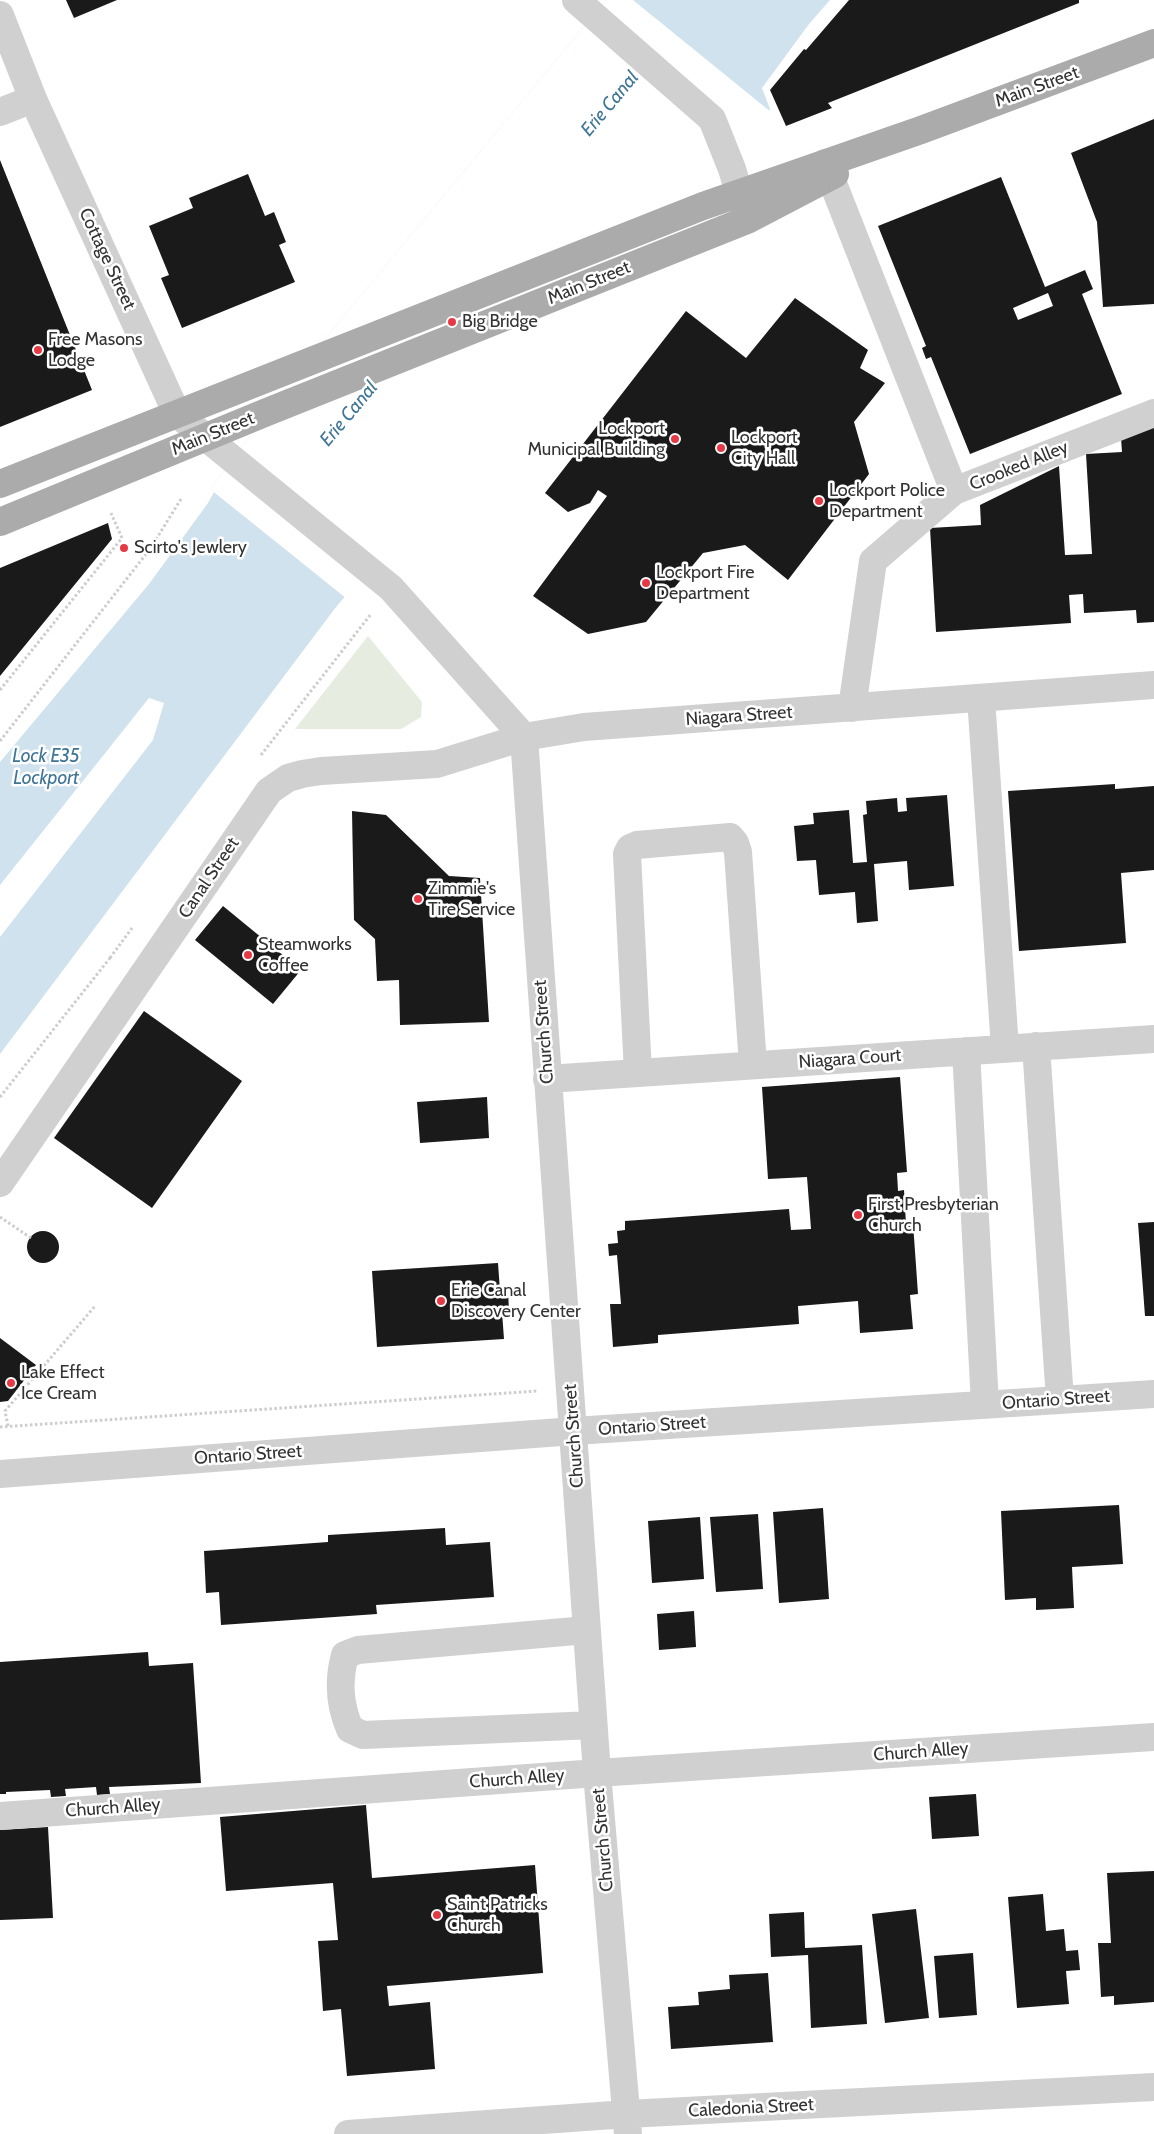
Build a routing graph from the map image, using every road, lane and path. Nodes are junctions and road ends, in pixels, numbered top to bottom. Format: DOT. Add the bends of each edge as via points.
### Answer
graph roads {
  1 [pos="585,7"];
  2 [pos="0,15"];
  3 [pos="1154,43"];
  4 [pos="33,99"];
  5 [pos="0,112"];
  6 [pos="828,170"];
  7 [pos="735,181"];
  8 [pos="747,220"];
  9 [pos="1154,412"];
  10 [pos="178,414"];
  11 [pos="206,437"];
  12 [pos="0,484"];
  13 [pos="954,491"];
  14 [pos="181,499"];
  15 [pos="111,513"];
  16 [pos="0,522"];
  17 [pos="1154,685"];
  18 [pos="0,690"];
  19 [pos="981,698"];
  20 [pos="852,708"];
  21 [pos="524,737"];
  22 [pos="0,741"];
  23 [pos="156,958"];
  24 [pos="1154,1038"];
  25 [pos="1036,1046"];
  26 [pos="1006,1048"];
  27 [pos="966,1051"];
  28 [pos="753,1065"];
  29 [pos="638,1073"];
  30 [pos="547,1079"];
  31 [pos="0,1097"];
  32 [pos="0,1184"];
  33 [pos="0,1217"];
  34 [pos="30,1238"];
  35 [pos="96,1305"];
  36 [pos="538,1391"];
  37 [pos="1154,1394"];
  38 [pos="1060,1400"];
  39 [pos="985,1404"];
  40 [pos="0,1426"];
  41 [pos="8,1426"];
  42 [pos="574,1431"];
  43 [pos="0,1474"];
  44 [pos="587,1630"];
  45 [pos="594,1725"];
  46 [pos="1154,1736"];
  47 [pos="597,1773"];
  48 [pos="0,1816"];
  49 [pos="1154,2087"];
  50 [pos="627,2124"];
  51 [pos="348,2134"];
  1 -- 7 [label="street" via="712,119"];
  2 -- 4 [label="street, Cottage Street"];
  3 -- 6 [label="main road, Main Street" via="921,130"];
  4 -- 5 [label="street"];
  4 -- 10 [label="street, Cottage Street"];
  6 -- 7 [label="main road, Main Street"];
  6 -- 8 [label="main road, Main Street"];
  6 -- 13 [label="street"];
  7 -- 8 [label="street"];
  7 -- 10 [label="main road, Main Street" via="703,206"];
  8 -- 11 [label="main road, Main Street"];
  9 -- 13 [label="street, Crooked Alley"];
  10 -- 11 [label="street, Cottage Street"];
  10 -- 12 [label="main road, Main Street"];
  11 -- 16 [label="main road, Main Street"];
  11 -- 21 [label="street, Cottage Street" via="391,588"];
  13 -- 20 [label="street, Crooked Alley" via="873,561"];
  14 -- 22 [label="path" via="150,549"];
  15 -- 18 [label="path" via="122,538"];
  17 -- 19 [label="street, Niagara Street"];
  19 -- 20 [label="street, Niagara Street"];
  19 -- 26 [label="street"];
  20 -- 21 [label="street, Niagara Street" via="584,727"];
  21 -- 23 [label="street, Canal Street" via="437,764 321,771 279,783 269,791"];
  21 -- 30 [label="street, Church Street"];
  23 -- 31 [label="path" via="110,958"];
  23 -- 32 [label="street, Canal Street"];
  24 -- 25 [label="street, Niagara Court"];
  25 -- 26 [label="street, Niagara Court"];
  25 -- 38 [label="street"];
  26 -- 27 [label="street, Niagara Court"];
  27 -- 28 [label="street, Niagara Court"];
  27 -- 39 [label="street"];
  28 -- 29 [label="street, Niagara Court"];
  28 -- 29 [label="street" via="738,852 730,838 721,838 637,845 627,854"];
  29 -- 30 [label="street, Niagara Court"];
  30 -- 42 [label="street, Church Street"];
  33 -- 34 [label="path"];
  35 -- 41 [label="path" via="5,1411"];
  36 -- 41 [label="path"];
  37 -- 38 [label="street, Ontario Street"];
  38 -- 39 [label="street, Ontario Street"];
  39 -- 42 [label="street, Ontario Street"];
  40 -- 41 [label="path"];
  42 -- 43 [label="street, Ontario Street"];
  42 -- 44 [label="street, Church Street"];
  44 -- 45 [label="street, Church Street"];
  44 -- 45 [label="street" via="358,1650 345,1654 340,1674 342,1711 350,1730 363,1735"];
  45 -- 47 [label="street, Church Street"];
  46 -- 47 [label="street, Church Alley"];
  47 -- 48 [label="street, Church Alley"];
  47 -- 50 [label="street, Church Street"];
  49 -- 50 [label="street, Caledonia Street"];
  50 -- 51 [label="street, Caledonia Street"];
}
